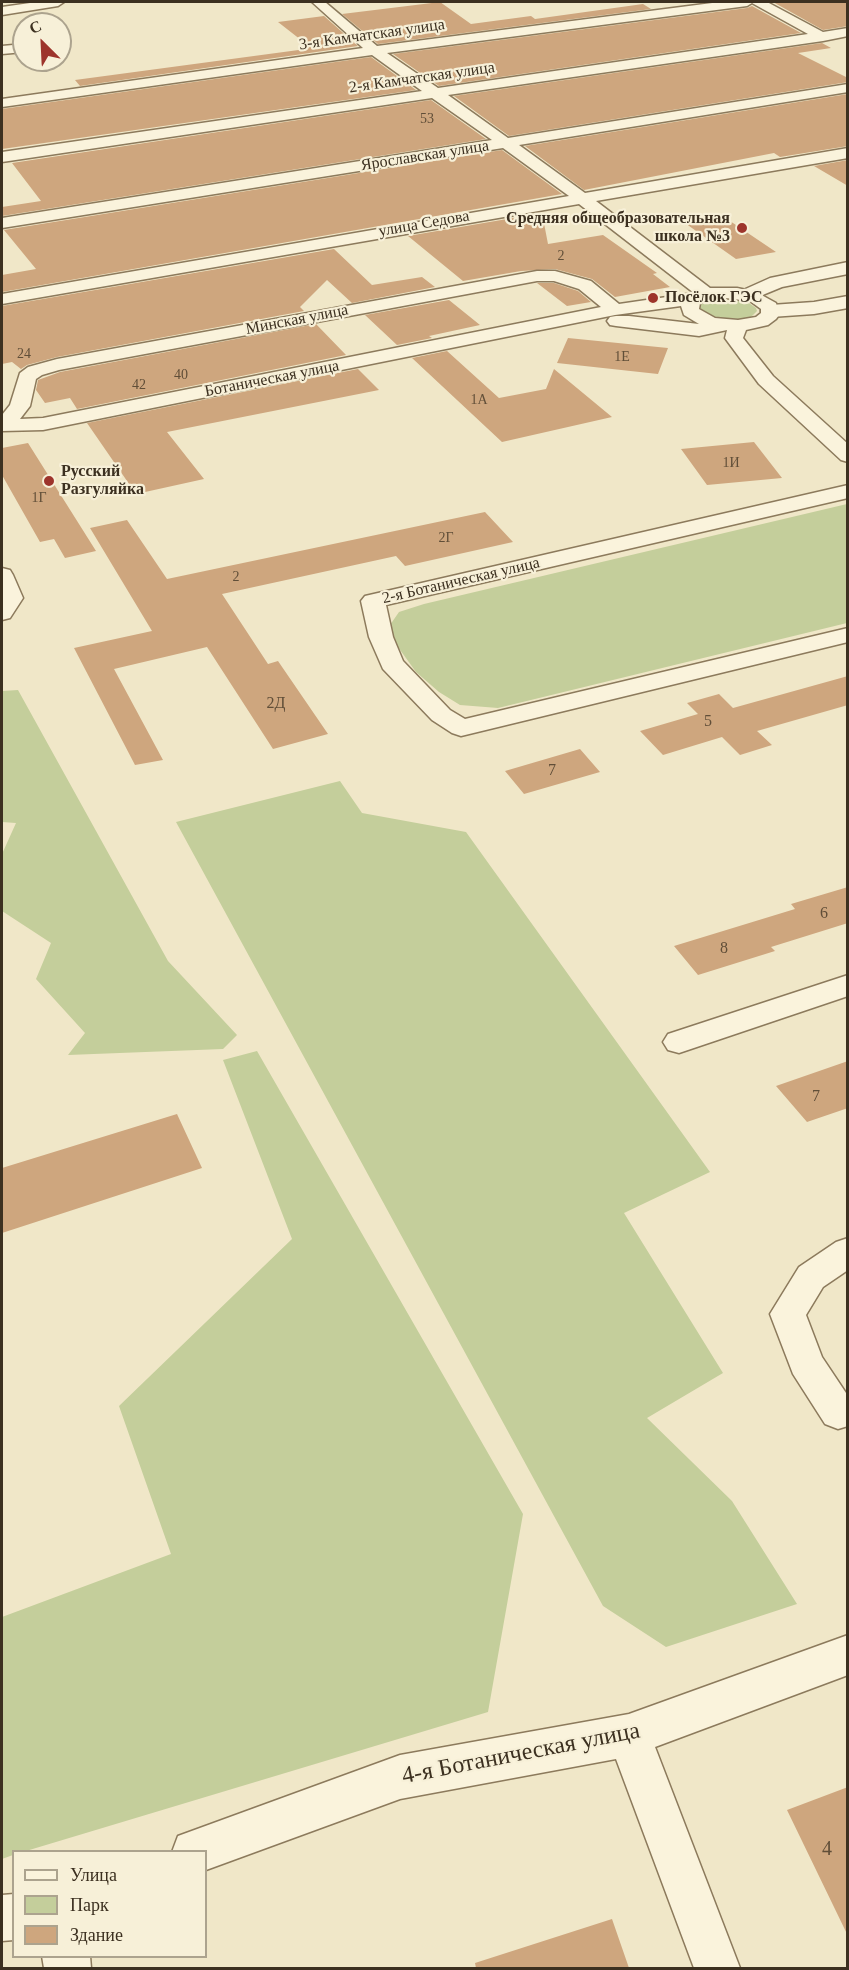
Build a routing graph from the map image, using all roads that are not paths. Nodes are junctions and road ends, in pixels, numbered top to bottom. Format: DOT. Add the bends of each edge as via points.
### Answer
graph roads {
  1 [pos="58,2"];
  2 [pos="318,2"];
  3 [pos="747,2"];
  4 [pos="758,2"];
  5 [pos="2,12"];
  6 [pos="848,32"];
  7 [pos="820,36"];
  8 [pos="838,45"];
  9 [pos="375,51"];
  10 [pos="848,88"];
  11 [pos="436,94"];
  12 [pos="2,103"];
  13 [pos="506,143"];
  14 [pos="848,153"];
  15 [pos="2,157"];
  16 [pos="580,198"];
  17 [pos="2,223"];
  18 [pos="848,268"];
  19 [pos="748,295"];
  20 [pos="700,296"];
  21 [pos="2,299"];
  22 [pos="848,302"];
  23 [pos="615,310"];
  24 [pos="771,311"];
  25 [pos="542,326"];
  26 [pos="734,326"];
  27 [pos="3,425"];
  28 [pos="848,456"];
  29 [pos="848,491"];
  30 [pos="4,581"];
  31 [pos="2,613"];
  32 [pos="848,635"];
  33 [pos="848,985"];
  34 [pos="680,1042"];
  35 [pos="848,1252"];
  36 [pos="838,1413"];
  37 [pos="848,1655"];
  38 [pos="629,1735"];
  39 [pos="197,1850"];
  40 [pos="717,1968"];
  1 -- 5 [label="street"];
  2 -- 9 [label="street"];
  3 -- 9 [label="street, 3-я Камчатская улица"];
  4 -- 7 [label="street"];
  6 -- 7 [label="street, 2-я Камчатская улица"];
  7 -- 8 [label="street"];
  7 -- 11 [label="street, 2-я Камчатская улица"];
  9 -- 11 [label="street"];
  9 -- 12 [label="street, 3-я Камчатская улица"];
  10 -- 13 [label="street, Ярославская улица"];
  11 -- 13 [label="street"];
  11 -- 15 [label="street, 2-я Камчатская улица"];
  13 -- 16 [label="street"];
  13 -- 17 [label="street, Ярославская улица"];
  14 -- 16 [label="street, улица Седова"];
  16 -- 20 [label="street"];
  16 -- 21 [label="street, улица Седова"];
  18 -- 19 [label="street" via="777,282"];
  19 -- 20 [label="street, Ботаническая улица" via="726,292"];
  19 -- 24 [label="street" via="762,300"];
  20 -- 23 [label="street, Ботаническая улица"];
  20 -- 26 [label="street" via="688,307 694,316"];
  22 -- 24 [label="street"];
  23 -- 25 [label="street, Ботаническая улица"];
  23 -- 27 [label="street, Минская улица" via="585,285 555,276 530,277 57,365 27,377 20,406"];
  24 -- 26 [label="street, Ботаническая улица" via="762,321"];
  25 -- 26 [label="street, Ботаническая улица" via="629,321 699,330"];
  25 -- 27 [label="street, Ботаническая улица" via="55,421"];
  26 -- 28 [label="street" via="734,338 766,380"];
  29 -- 32 [label="street, 2-я Ботаническая улица" via="373,601 392,664 441,715 461,728"];
  30 -- 31 [label="street" via="11,598"];
  33 -- 34 [label="street"];
  35 -- 36 [label="street" via="811,1277 788,1314 806,1363"];
  37 -- 38 [label="street, 4-я Ботаническая улица"];
  38 -- 39 [label="street, 4-я Ботаническая улица" via="400,1777"];
  38 -- 40 [label="street"];
}
